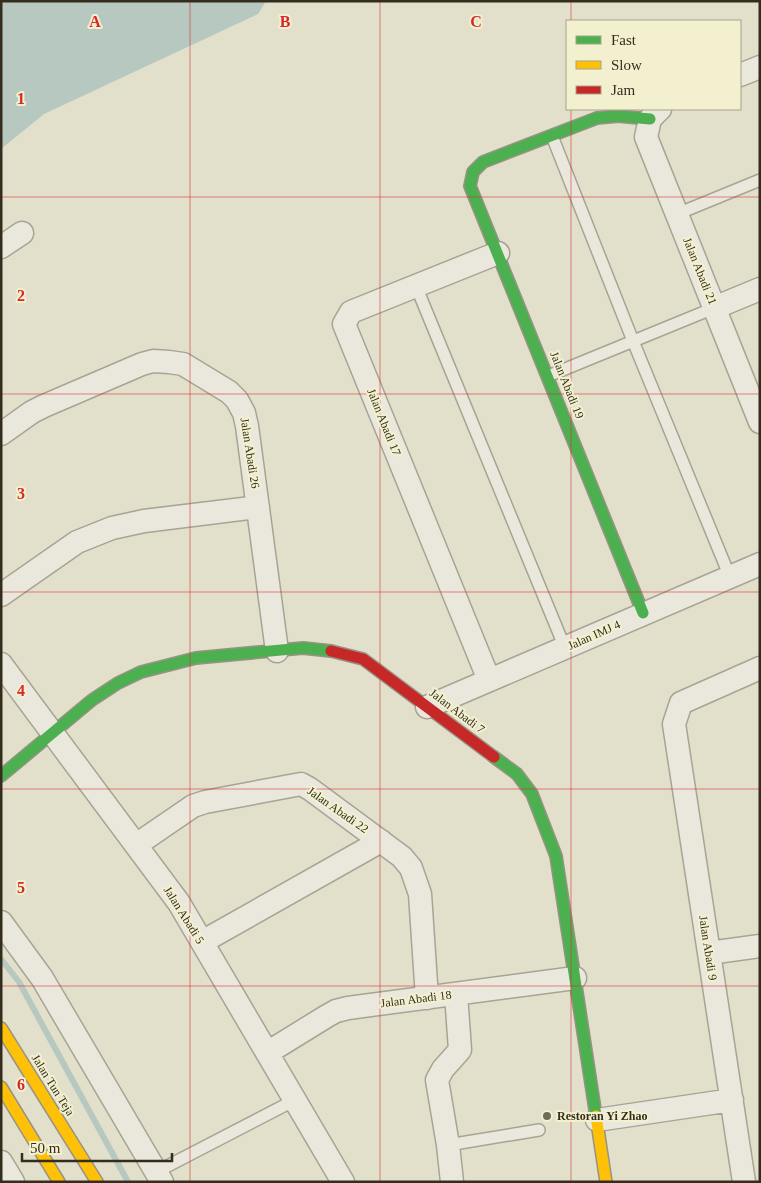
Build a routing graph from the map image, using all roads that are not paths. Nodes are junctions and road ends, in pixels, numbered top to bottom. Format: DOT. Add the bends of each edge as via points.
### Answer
graph roads {
  1 [pos="760,67"];
  2 [pos="741,75"];
  3 [pos="655,114"];
  4 [pos="552,136"];
  5 [pos="760,180"];
  6 [pos="677,214"];
  7 [pos="22,233"];
  8 [pos="1,247"];
  9 [pos="498,253"];
  10 [pos="416,286"];
  11 [pos="760,289"];
  12 [pos="714,308"];
  13 [pos="633,342"];
  14 [pos="548,376"];
  15 [pos="760,422"];
  16 [pos="1,434"];
  17 [pos="258,507"];
  18 [pos="760,564"];
  19 [pos="730,577"];
  20 [pos="1,595"];
  21 [pos="643,613"];
  22 [pos="565,648"];
  23 [pos="277,650"];
  24 [pos="1,664"];
  25 [pos="760,668"];
  26 [pos="489,680"];
  27 [pos="428,707"];
  28 [pos="53,733"];
  29 [pos="1,776"];
  30 [pos="381,841"];
  31 [pos="136,845"];
  32 [pos="1,922"];
  33 [pos="202,942"];
  34 [pos="760,946"];
  35 [pos="709,953"];
  36 [pos="575,978"];
  37 [pos="456,994"];
  38 [pos="427,998"];
  39 [pos="1,1028"];
  40 [pos="267,1053"];
  41 [pos="28,1070"];
  42 [pos="1,1082"];
  43 [pos="1,1088"];
  44 [pos="295,1100"];
  45 [pos="732,1100"];
  46 [pos="597,1120"];
  47 [pos="539,1130"];
  48 [pos="448,1146"];
  49 [pos="1,1162"];
  50 [pos="158,1177"];
  51 [pos="12,1182"];
  52 [pos="59,1182"];
  53 [pos="98,1182"];
  54 [pos="343,1182"];
  55 [pos="452,1182"];
  56 [pos="606,1182"];
  57 [pos="744,1182"];
  1 -- 2 [label="street"];
  3 -- 4 [label="street" via="597,118"];
  3 -- 6 [label="street, Jalan Abadi 21" via="646,137"];
  4 -- 9 [label="street, Jalan Abadi 19" via="474,168 470,186"];
  4 -- 13 [label="lane"];
  5 -- 6 [label="lane"];
  6 -- 12 [label="street, Jalan Abadi 21"];
  7 -- 8 [label="street"];
  9 -- 10 [label="street, Jalan Abadi 17"];
  9 -- 14 [label="street, Jalan Abadi 19"];
  10 -- 22 [label="lane"];
  10 -- 26 [label="street, Jalan Abadi 17" via="351,312 344,324"];
  11 -- 12 [label="street"];
  12 -- 13 [label="lane"];
  12 -- 15 [label="street, Jalan Abadi 21"];
  13 -- 14 [label="lane"];
  13 -- 19 [label="lane"];
  14 -- 21 [label="street, Jalan Abadi 19"];
  16 -- 17 [label="street, Jalan Abadi 26" via="44,406 142,364 153,361 183,364 229,392 244,413"];
  17 -- 20 [label="street" via="112,528 77,542"];
  17 -- 23 [label="street, Jalan Abadi 26"];
  18 -- 19 [label="street, Jalan IMJ 4"];
  19 -- 21 [label="street, Jalan IMJ 4"];
  21 -- 22 [label="street, Jalan IMJ 4"];
  22 -- 26 [label="street, Jalan IMJ 4"];
  23 -- 27 [label="street, Jalan Abadi 7" via="324,649 364,659"];
  23 -- 28 [label="street, Jalan Abadi 7" via="196,658 141,672 92,700"];
  24 -- 28 [label="street, Jalan Abadi 5"];
  25 -- 35 [label="street, Jalan Abadi 9" via="681,703 674,724"];
  26 -- 27 [label="street, Jalan IMJ 4"];
  27 -- 36 [label="street, Jalan Abadi 7" via="517,774 532,794 556,856"];
  28 -- 29 [label="street, Jalan Abadi 7"];
  28 -- 31 [label="street, Jalan Abadi 5"];
  30 -- 31 [label="street, Jalan Abadi 22" via="301,784 192,806"];
  30 -- 33 [label="street"];
  30 -- 38 [label="street, Jalan Abadi 22" via="411,868 420,894"];
  31 -- 33 [label="street, Jalan Abadi 5" via="179,903"];
  32 -- 50 [label="street" via="42,978"];
  33 -- 40 [label="street, Jalan Abadi 5"];
  34 -- 35 [label="street"];
  35 -- 45 [label="street, Jalan Abadi 9"];
  36 -- 37 [label="street, Jalan Abadi 18"];
  36 -- 46 [label="street, Jalan Abadi 7"];
  37 -- 38 [label="street, Jalan Abadi 18"];
  37 -- 48 [label="street" via="460,1050 437,1080"];
  38 -- 40 [label="street, Jalan Abadi 18" via="336,1011"];
  39 -- 41 [label="street, Jalan Tun Teja"];
  40 -- 44 [label="street, Jalan Abadi 5"];
  41 -- 42 [label="street"];
  41 -- 53 [label="street, Jalan Tun Teja"];
  43 -- 52 [label="street"];
  44 -- 50 [label="lane"];
  44 -- 54 [label="street, Jalan Abadi 5"];
  45 -- 46 [label="street"];
  45 -- 57 [label="street, Jalan Abadi 9"];
  46 -- 56 [label="street, Jalan Abadi 7"];
  47 -- 48 [label="lane"];
  48 -- 55 [label="street"];
  49 -- 51 [label="street"];
}
